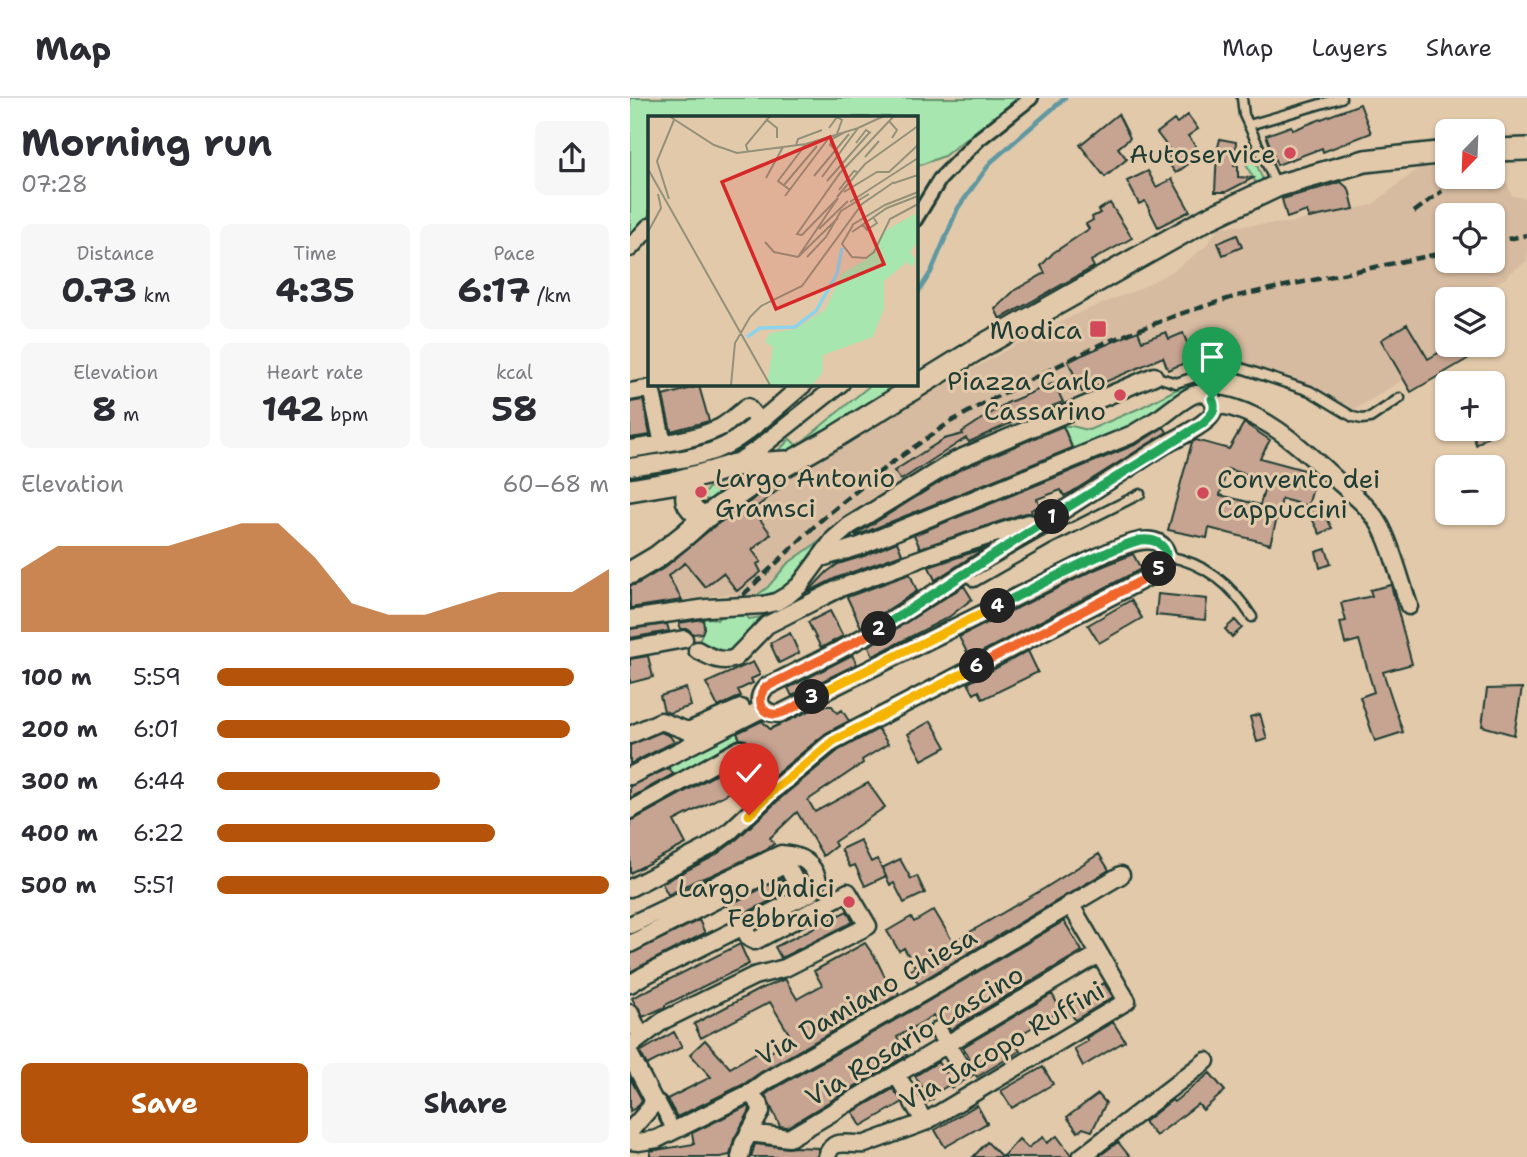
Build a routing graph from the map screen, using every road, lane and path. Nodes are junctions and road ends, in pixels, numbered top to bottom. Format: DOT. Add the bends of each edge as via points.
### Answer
graph roads {
  1 [pos="1031,98"];
  2 [pos="1242,98"];
  3 [pos="1341,98"];
  4 [pos="1249,125"];
  5 [pos="1527,149"];
  6 [pos="1505,150"];
  7 [pos="1435,153"];
  8 [pos="1277,186"];
  9 [pos="917,217"];
  10 [pos="648,229"];
  11 [pos="630,248"];
  12 [pos="1154,376"];
  13 [pos="803,385"];
  14 [pos="838,385"];
  15 [pos="630,392"];
  16 [pos="1400,398"];
  17 [pos="1214,404"];
  18 [pos="759,421"];
  19 [pos="730,443"];
  20 [pos="663,444"];
  21 [pos="630,449"];
  22 [pos="630,467"];
  23 [pos="746,469"];
  24 [pos="693,478"];
  25 [pos="630,490"];
  26 [pos="1140,494"];
  27 [pos="704,518"];
  28 [pos="1038,526"];
  29 [pos="1167,556"];
  30 [pos="821,558"];
  31 [pos="630,573"];
  32 [pos="965,573"];
  33 [pos="1409,606"];
  34 [pos="1252,617"];
  35 [pos="630,619"];
  36 [pos="630,649"];
  37 [pos="761,704"];
  38 [pos="630,736"];
  39 [pos="740,749"];
  40 [pos="630,776"];
  41 [pos="630,810"];
  42 [pos="780,861"];
  43 [pos="1121,875"];
  44 [pos="630,888"];
  45 [pos="800,899"];
  46 [pos="1070,904"];
  47 [pos="631,923"];
  48 [pos="743,926"];
  49 [pos="630,944"];
  50 [pos="1099,954"];
  51 [pos="630,984"];
  52 [pos="630,1013"];
  53 [pos="938,1030"];
  54 [pos="636,1041"];
  55 [pos="947,1045"];
  56 [pos="630,1055"];
  57 [pos="1206,1061"];
  58 [pos="959,1064"];
  59 [pos="896,1074"];
  60 [pos="750,1093"];
  61 [pos="653,1099"];
  62 [pos="925,1122"];
  63 [pos="630,1131"];
  64 [pos="674,1131"];
  65 [pos="749,1133"];
  66 [pos="630,1140"];
  67 [pos="740,1157"];
  68 [pos="827,1157"];
  69 [pos="1081,1157"];
  1 -- 9 [label="street" via="979,139 940,178"];
  2 -- 4 [label="lane"];
  3 -- 4 [label="lane"];
  4 -- 8 [label="lane"];
  5 -- 6 [label="street"];
  7 -- 8 [label="street" via="1366,161"];
  8 -- 23 [label="street" via="1207,219 987,343 791,461"];
  10 -- 11 [label="street"];
  12 -- 16 [label="lane" via="1176,383 1232,365 1311,391 1362,419"];
  12 -- 30 [label="street" via="956,460 849,526"];
  13 -- 18 [label="street"];
  14 -- 23 [label="street" via="773,437"];
  15 -- 20 [label="street" via="651,388"];
  17 -- 28 [label="street" via="1214,411 1202,424"];
  17 -- 30 [label="street" via="1207,395 1192,396 1133,434"];
  17 -- 33 [label="street" via="1247,413 1278,430 1371,512 1382,528"];
  18 -- 19 [label="street"];
  18 -- 20 [label="street" via="747,407 720,427"];
  19 -- 22 [label="street" via="681,459"];
  19 -- 23 [label="street"];
  20 -- 21 [label="street"];
  23 -- 24 [label="street"];
  23 -- 27 [label="street"];
  24 -- 25 [label="street"];
  24 -- 27 [label="street" via="685,497 692,510"];
  26 -- 32 [label="lane" via="974,582"];
  27 -- 31 [label="street"];
  28 -- 32 [label="street"];
  28 -- 36 [label="street" via="1028,523 840,588 767,625 729,661 707,655 691,644"];
  29 -- 34 [label="lane" via="1192,562 1216,576"];
  29 -- 37 [label="street" via="1152,540 1123,546 779,714 769,713"];
  29 -- 44 [label="street" via="1156,573 833,741 707,848"];
  30 -- 35 [label="street" via="800,585 776,602"];
  32 -- 37 [label="street" via="878,629 766,687"];
  37 -- 38 [label="street" via="688,732 661,721"];
  37 -- 40 [label="street"];
  39 -- 41 [label="street"];
  42 -- 45 [label="street"];
  42 -- 45 [label="street" via="799,857 816,872 818,881 812,892"];
  42 -- 47 [label="street"];
  42 -- 49 [label="street"];
  43 -- 46 [label="street, Via Damiano Chiesa"];
  45 -- 48 [label="street"];
  46 -- 50 [label="street"];
  46 -- 60 [label="street, Via Damiano Chiesa"];
  48 -- 51 [label="street"];
  48 -- 54 [label="street" via="755,940 848,892 868,926 664,1020"];
  50 -- 55 [label="street, Via Rosario Cascino"];
  50 -- 62 [label="street, Via Jacopo Ruffini" via="1127,1001"];
  52 -- 54 [label="street"];
  53 -- 55 [label="street"];
  55 -- 58 [label="street"];
  55 -- 59 [label="street, Via Rosario Cascino"];
  56 -- 61 [label="street"];
  57 -- 69 [label="street"];
  59 -- 62 [label="street"];
  59 -- 65 [label="street, Via Rosario Cascino" via="789,1138"];
  60 -- 64 [label="street, Via Damiano Chiesa"];
  60 -- 65 [label="street" via="761,1112"];
  61 -- 63 [label="street"];
  61 -- 64 [label="street"];
  62 -- 68 [label="street, Via Jacopo Ruffini" via="865,1144 835,1144"];
  64 -- 66 [label="street, Via Damiano Chiesa" via="657,1139"];
  65 -- 67 [label="street"];
}
